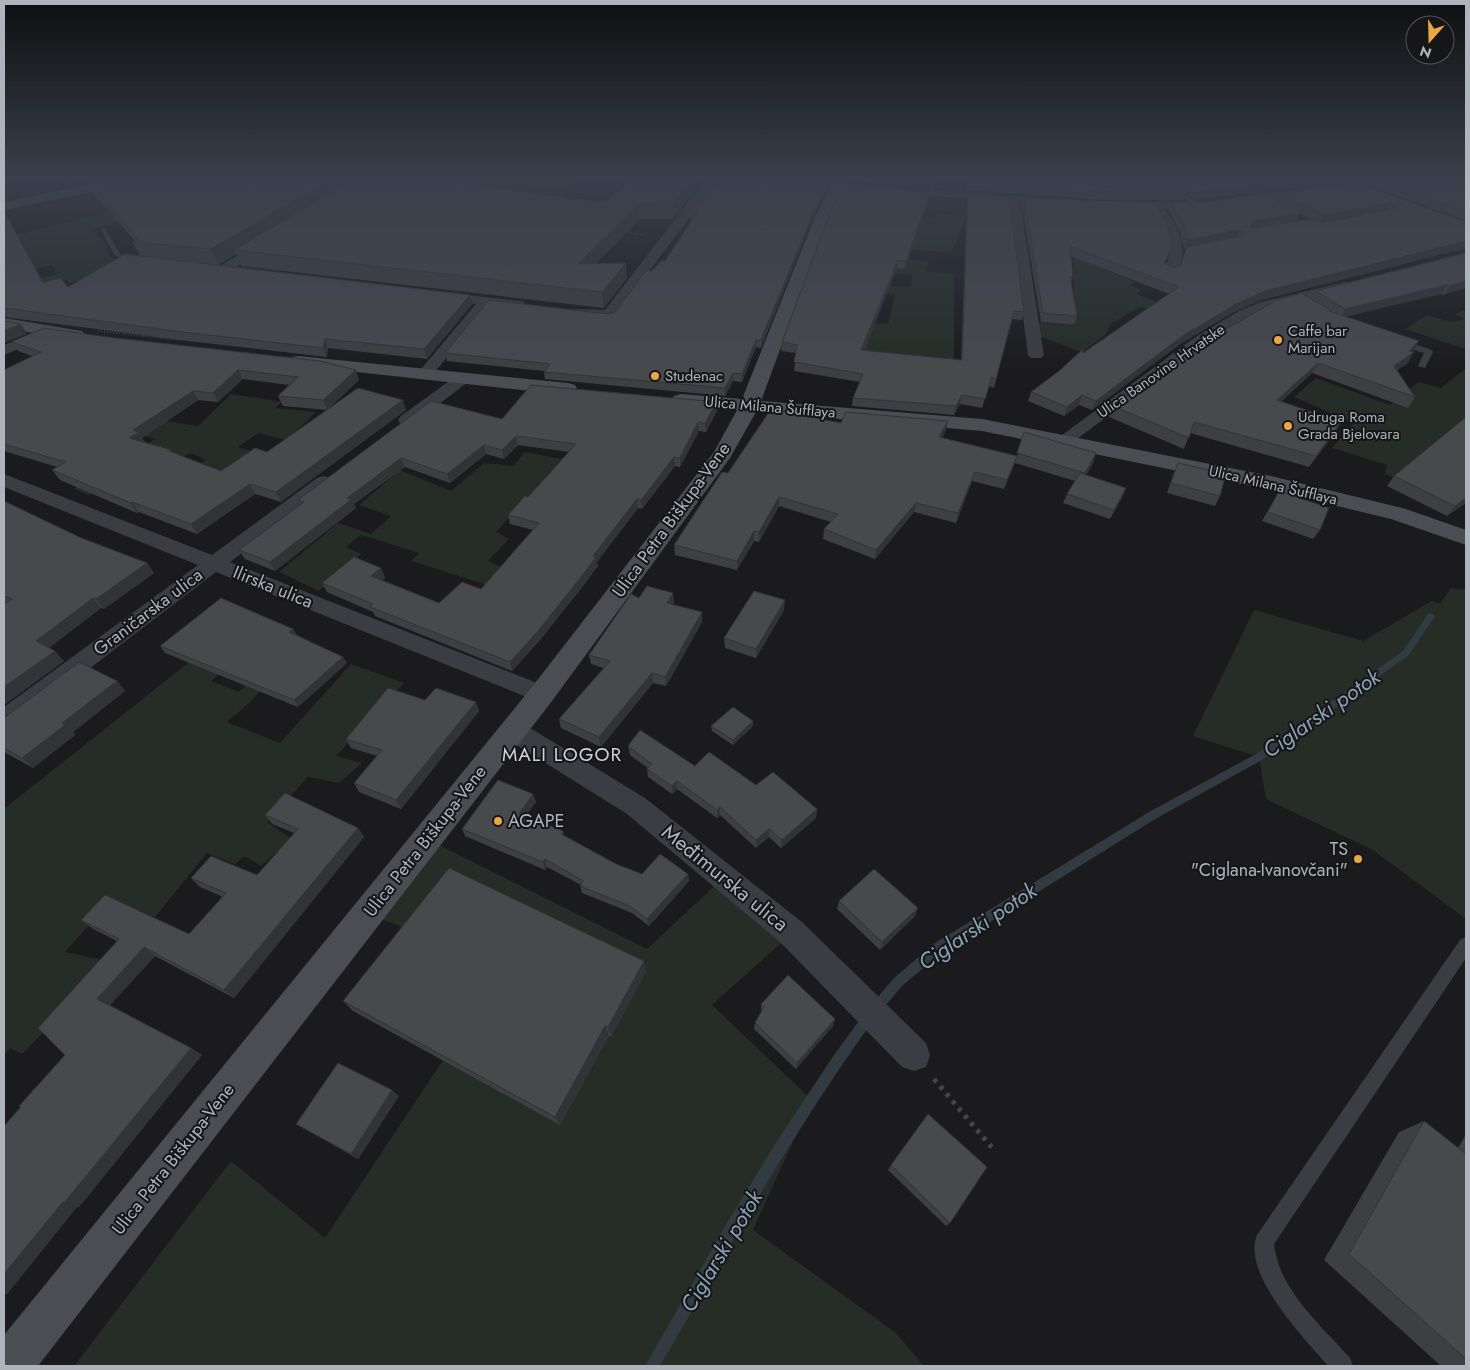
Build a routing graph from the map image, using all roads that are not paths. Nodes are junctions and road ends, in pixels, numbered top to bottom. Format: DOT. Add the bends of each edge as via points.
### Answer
graph roads {
  1 [pos="110,242"];
  2 [pos="267,242"];
  3 [pos="665,242"];
  4 [pos="812,242"];
  5 [pos="1020,242"];
  6 [pos="1177,242"];
  7 [pos="142,261"];
  8 [pos="1170,271"];
  9 [pos="264,274"];
  10 [pos="1358,283"];
  11 [pos="430,294"];
  12 [pos="1297,297"];
  13 [pos="486,301"];
  14 [pos="533,306"];
  15 [pos="1310,306"];
  16 [pos="571,311"];
  17 [pos="4,323"];
  18 [pos="48,331"];
  19 [pos="94,337"];
  20 [pos="1392,340"];
  21 [pos="4,350"];
  22 [pos="1036,355"];
  23 [pos="278,358"];
  24 [pos="1422,366"];
  25 [pos="424,375"];
  26 [pos="462,380"];
  27 [pos="581,390"];
  28 [pos="660,398"];
  29 [pos="749,406"];
  30 [pos="390,433"];
  31 [pos="1063,440"];
  32 [pos="342,469"];
  33 [pos="4,480"];
  34 [pos="1466,538"];
  35 [pos="214,564"];
  36 [pos="542,694"];
  37 [pos="4,720"];
  38 [pos="513,730"];
  39 [pos="1466,945"];
  40 [pos="914,1055"];
  41 [pos="9,1366"];
  42 [pos="1342,1366"];
  1 -- 7 [label="lane" via="117,255"];
  2 -- 9 [label="street" via="218,269"];
  3 -- 16 [label="street" via="609,315"];
  4 -- 29 [label="main road, Ulica Petra Biškupa-Vene"];
  5 -- 22 [label="street"];
  6 -- 8 [label="street" via="1181,252"];
  10 -- 12 [label="street, Ulica Banovine Hrvatske"];
  11 -- 13 [label="street"];
  12 -- 15 [label="lane"];
  12 -- 31 [label="street, Ulica Banovine Hrvatske" via="1266,305 1216,330"];
  13 -- 14 [label="street"];
  13 -- 25 [label="street"];
  17 -- 18 [label="main road"];
  18 -- 19 [label="main road"];
  18 -- 21 [label="street"];
  20 -- 24 [label="lane" via="1429,352"];
  23 -- 25 [label="main road"];
  25 -- 26 [label="main road"];
  26 -- 27 [label="main road"];
  26 -- 30 [label="street"];
  28 -- 29 [label="main road, Ulica Milana Šufflaya"];
  29 -- 31 [label="main road, Ulica Milana Šufflaya" via="982,425"];
  29 -- 36 [label="main road, Ulica Petra Biškupa-Vene" via="723,454"];
  31 -- 34 [label="main road, Ulica Milana Šufflaya" via="1358,504"];
  32 -- 35 [label="street, Graničarska ulica"];
  33 -- 35 [label="street, Ilirska ulica"];
  35 -- 36 [label="street, Ilirska ulica"];
  35 -- 37 [label="street, Graničarska ulica"];
  36 -- 38 [label="main road, Ulica Petra Biškupa-Vene"];
  38 -- 40 [label="street, Međimurska ulica" via="636,806 792,933"];
  38 -- 41 [label="main road, Ulica Petra Biškupa-Vene"];
  39 -- 42 [label="lane" via="1264,1242 1266,1263 1288,1304"];
}
